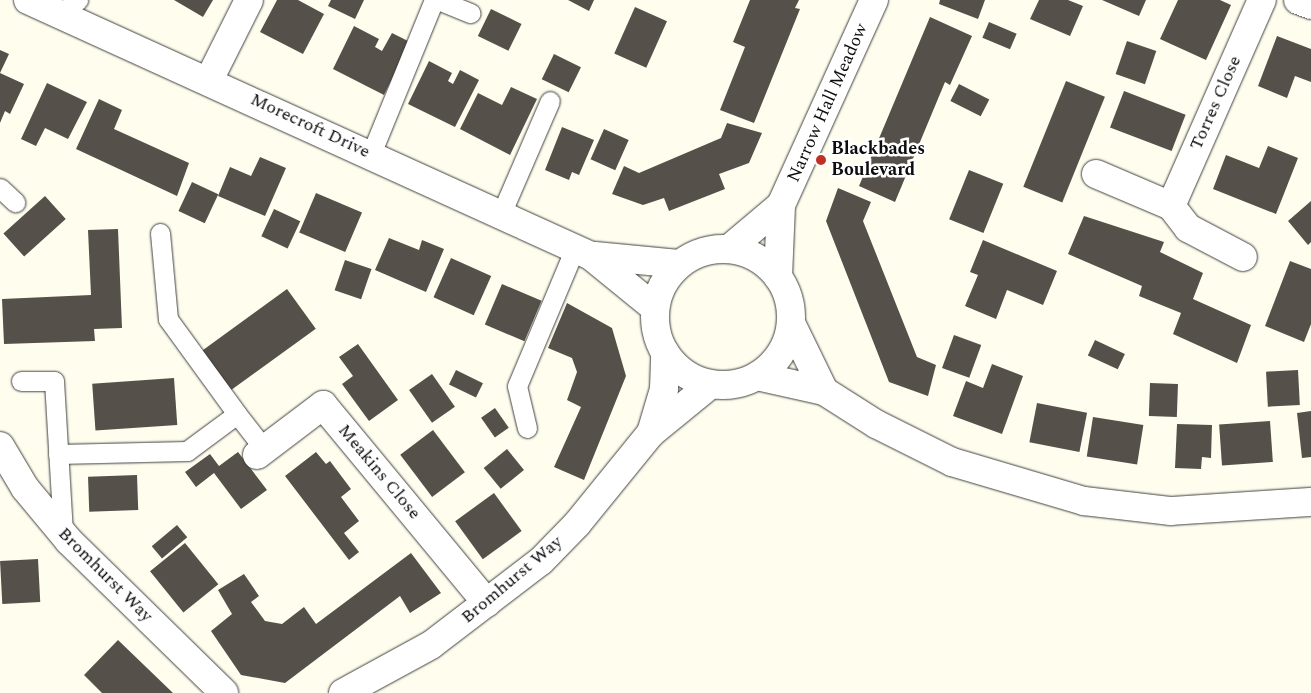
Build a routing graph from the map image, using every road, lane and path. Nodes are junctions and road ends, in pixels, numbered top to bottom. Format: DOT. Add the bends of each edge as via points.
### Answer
graph roads {
  1 [pos="28,0"];
  2 [pos="249,0"];
  3 [pos="434,0"];
  4 [pos="438,0"];
  5 [pos="874,0"];
  6 [pos="1262,0"];
  7 [pos="1298,0"];
  8 [pos="1311,5"];
  9 [pos="69,7"];
  10 [pos="470,13"];
  11 [pos="210,80"];
  12 [pos="550,101"];
  13 [pos="371,154"];
  14 [pos="1096,174"];
  15 [pos="0,188"];
  16 [pos="15,202"];
  17 [pos="781,205"];
  18 [pos="1171,206"];
  19 [pos="501,214"];
  20 [pos="160,233"];
  21 [pos="729,249"];
  22 [pos="583,252"];
  23 [pos="1243,257"];
  24 [pos="679,264"];
  25 [pos="778,276"];
  26 [pos="655,308"];
  27 [pos="791,323"];
  28 [pos="665,353"];
  29 [pos="757,376"];
  30 [pos="22,381"];
  31 [pos="710,384"];
  32 [pos="824,391"];
  33 [pos="237,414"];
  34 [pos="527,428"];
  35 [pos="651,433"];
  36 [pos="0,446"];
  37 [pos="261,452"];
  38 [pos="58,454"];
  39 [pos="1311,502"];
  40 [pos="63,534"];
  41 [pos="487,603"];
  42 [pos="224,693"];
  43 [pos="343,693"];
  1 -- 9 [label="street, Morecroft Drive"];
  2 -- 11 [label="street"];
  3 -- 13 [label="lane"];
  4 -- 10 [label="lane"];
  5 -- 17 [label="street, Narrow Hall Meadow"];
  6 -- 18 [label="street, Torres Close"];
  7 -- 8 [label="street"];
  9 -- 11 [label="street, Morecroft Drive"];
  11 -- 13 [label="street, Morecroft Drive"];
  12 -- 19 [label="lane"];
  13 -- 19 [label="street, Morecroft Drive"];
  14 -- 18 [label="street"];
  15 -- 16 [label="lane"];
  17 -- 21 [label="street, Narrow Hall Meadow"];
  17 -- 25 [label="street, Narrow Hall Meadow"];
  18 -- 23 [label="street" via="1188,228"];
  19 -- 22 [label="street, Morecroft Drive"];
  20 -- 33 [label="lane" via="168,319"];
  21 -- 24 [label="street" via="711,250"];
  21 -- 25 [label="street" via="756,258"];
  22 -- 24 [label="street, Morecroft Drive"];
  22 -- 26 [label="street, Morecroft Drive"];
  22 -- 34 [label="lane" via="517,386"];
  24 -- 26 [label="street" via="668,277"];
  25 -- 27 [label="street" via="786,291"];
  26 -- 28 [label="street" via="656,331"];
  27 -- 29 [label="street" via="781,353"];
  27 -- 32 [label="street"];
  28 -- 31 [label="street" via="677,368"];
  28 -- 35 [label="street, Bromhurst Way" via="664,389"];
  29 -- 31 [label="street" via="743,383"];
  29 -- 32 [label="street"];
  30 -- 38 [label="lane" via="54,381"];
  31 -- 35 [label="street, Bromhurst Way"];
  32 -- 39 [label="street" via="876,424 952,462 1084,501 1171,511"];
  33 -- 37 [label="lane"];
  33 -- 38 [label="lane" via="187,451"];
  35 -- 41 [label="street, Bromhurst Way" via="577,524 540,561"];
  36 -- 40 [label="street, Bromhurst Way" via="25,488"];
  37 -- 41 [label="street, Meakins Close" via="323,405"];
  38 -- 40 [label="lane"];
  40 -- 42 [label="street, Bromhurst Way"];
  41 -- 43 [label="street, Bromhurst Way" via="431,645"];
}
